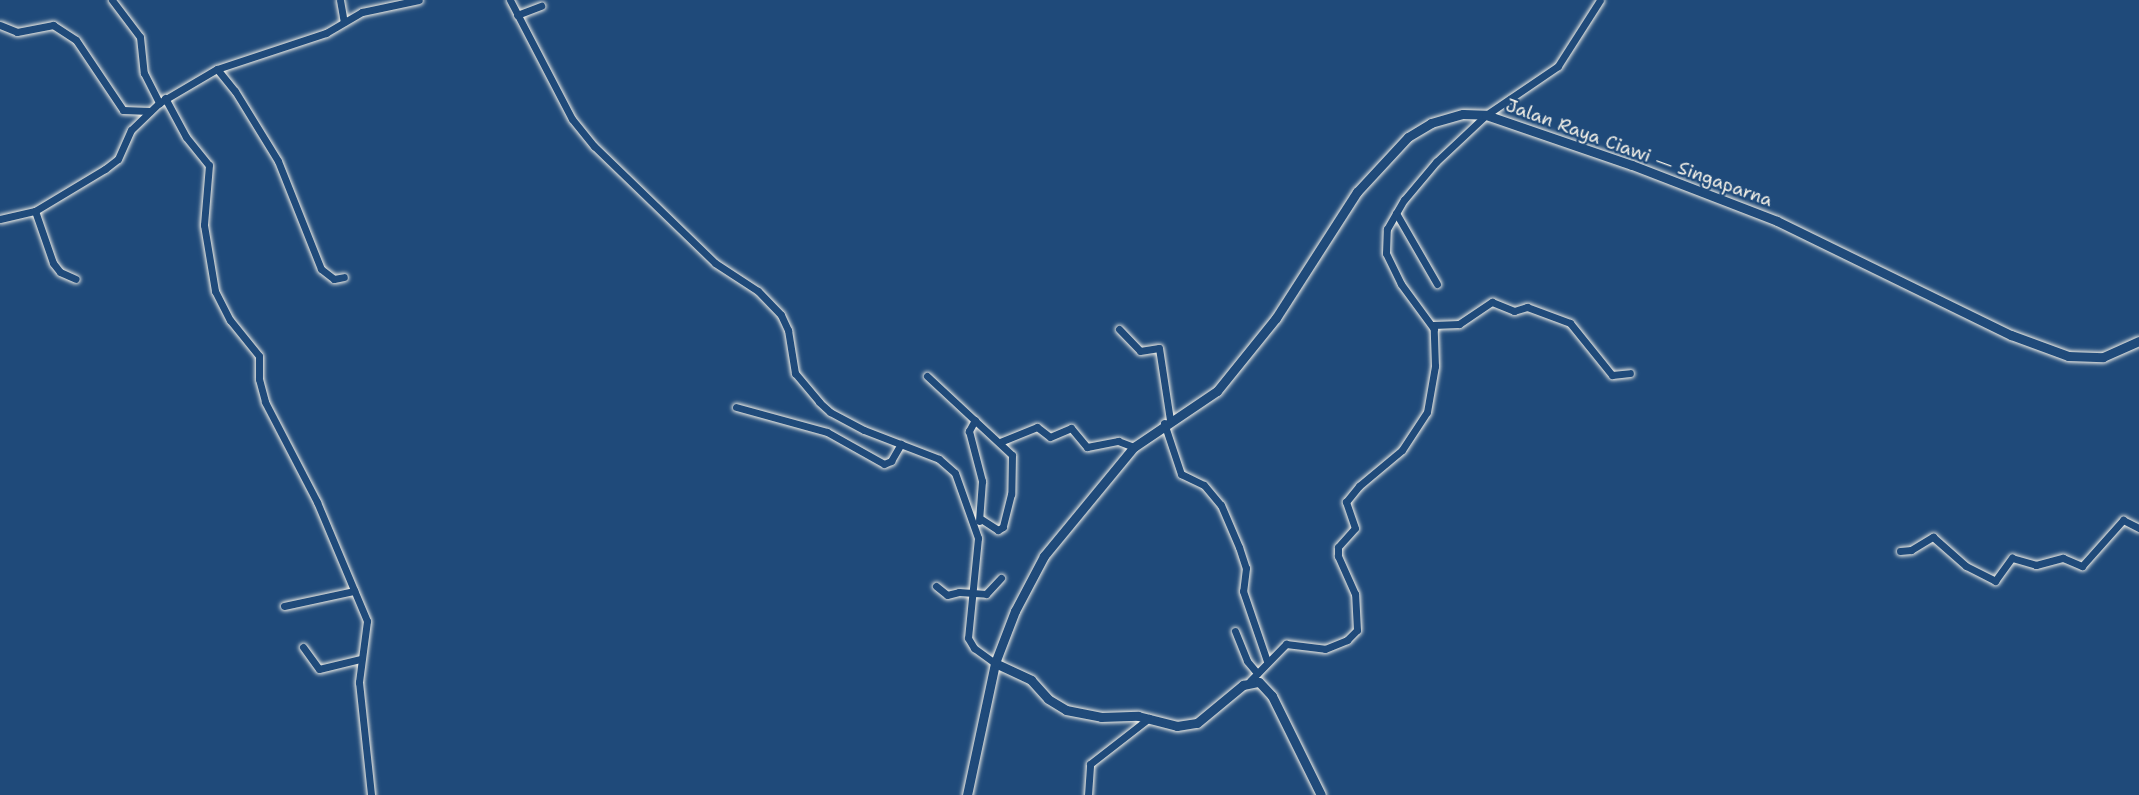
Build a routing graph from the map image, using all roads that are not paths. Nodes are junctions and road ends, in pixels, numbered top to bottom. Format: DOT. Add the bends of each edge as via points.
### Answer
graph roads {
  1 [pos="112,0"];
  2 [pos="340,0"];
  3 [pos="419,0"];
  4 [pos="510,0"];
  5 [pos="1600,0"];
  6 [pos="541,6"];
  7 [pos="517,15"];
  8 [pos="345,22"];
  9 [pos="0,25"];
  10 [pos="217,69"];
  11 [pos="162,101"];
  12 [pos="150,111"];
  13 [pos="1486,115"];
  14 [pos="35,211"];
  15 [pos="1396,213"];
  16 [pos="0,219"];
  17 [pos="344,277"];
  18 [pos="76,279"];
  19 [pos="1437,284"];
  20 [pos="1433,325"];
  21 [pos="1119,329"];
  22 [pos="2139,341"];
  23 [pos="1630,373"];
  24 [pos="927,376"];
  25 [pos="736,407"];
  26 [pos="975,420"];
  27 [pos="1167,421"];
  28 [pos="1000,442"];
  29 [pos="901,444"];
  30 [pos="1134,447"];
  31 [pos="977,522"];
  32 [pos="2139,528"];
  33 [pos="1900,550"];
  34 [pos="1001,578"];
  35 [pos="936,586"];
  36 [pos="354,591"];
  37 [pos="974,595"];
  38 [pos="284,606"];
  39 [pos="1235,631"];
  40 [pos="303,647"];
  41 [pos="360,659"];
  42 [pos="1267,661"];
  43 [pos="995,663"];
  44 [pos="1257,673"];
  45 [pos="1250,681"];
  46 [pos="1149,718"];
  47 [pos="371,795"];
  48 [pos="967,795"];
  49 [pos="1088,795"];
  50 [pos="1321,795"];
  1 -- 11 [label="street" via="140,37 144,73"];
  2 -- 8 [label="street"];
  3 -- 8 [label="street" via="370,10"];
  4 -- 7 [label="street"];
  5 -- 13 [label="street" via="1558,66"];
  6 -- 7 [label="street"];
  7 -- 29 [label="street" via="572,118 594,146 715,263 758,291 781,315 788,330 793,368 809,391 830,412"];
  8 -- 10 [label="street" via="326,33"];
  9 -- 12 [label="street" via="17,32 53,25 81,46 123,110"];
  10 -- 11 [label="street"];
  10 -- 17 [label="street" via="278,161 321,269 334,279"];
  11 -- 12 [label="street"];
  11 -- 36 [label="street" via="209,165 204,225 215,291 230,321 259,356 265,402 317,502"];
  12 -- 14 [label="street" via="127,137 115,162"];
  13 -- 15 [label="street" via="1424,174"];
  13 -- 22 [label="main road, Jalan Raya Ciawi — Singaparna" via="1777,221 2011,335 2068,356 2103,357"];
  13 -- 27 [label="main road, Jalan Raya Ciawi — Singaparna" via="1463,114 1431,123 1408,137 1357,192 1276,318 1217,391"];
  14 -- 16 [label="street"];
  14 -- 18 [label="street" via="53,264"];
  15 -- 19 [label="street"];
  15 -- 20 [label="street" via="1384,239 1386,253 1401,284"];
  20 -- 23 [label="street" via="1459,324 1492,302 1514,311 1527,307 1570,322 1612,375"];
  20 -- 42 [label="street" via="1435,366 1425,417 1402,450 1359,486 1345,505 1355,528 1338,547 1338,556 1355,594 1359,626 1347,640 1315,650 1289,643"];
  21 -- 27 [label="street" via="1140,351 1159,348"];
  24 -- 26 [label="street"];
  25 -- 29 [label="street" via="827,432 884,464 891,461"];
  26 -- 28 [label="street"];
  26 -- 31 [label="street" via="969,431 982,480"];
  27 -- 30 [label="main road, Jalan Raya Ciawi — Singaparna"];
  27 -- 42 [label="street" via="1181,474 1204,485 1221,505 1240,549 1246,568 1245,599"];
  28 -- 30 [label="street" via="1036,428 1050,437 1071,428 1087,447 1118,441"];
  28 -- 31 [label="street" via="1012,455 1011,494 1004,522 998,530"];
  29 -- 31 [label="street" via="950,467"];
  30 -- 43 [label="main road, Jalan Raya Ciawi — Singaparna" via="1044,556 1015,611"];
  31 -- 37 [label="street"];
  32 -- 33 [label="street" via="2123,520 2082,566 2063,558 2036,565 2012,558 2004,575 1995,581 1966,566 1933,537 1911,550"];
  34 -- 37 [label="street" via="990,592"];
  35 -- 37 [label="street" via="947,595"];
  36 -- 38 [label="street"];
  36 -- 41 [label="street" via="367,621"];
  37 -- 43 [label="street" via="968,638 974,648"];
  39 -- 44 [label="street" via="1247,661"];
  40 -- 41 [label="street" via="319,669"];
  41 -- 47 [label="street"];
  42 -- 44 [label="street"];
  43 -- 46 [label="main road" via="1031,680 1048,699 1066,710 1101,717"];
  43 -- 48 [label="main road, Jalan Raya Ciawi — Singaparna"];
  44 -- 45 [label="street"];
  45 -- 46 [label="main road" via="1191,725 1177,726"];
  45 -- 50 [label="main road" via="1268,689"];
  46 -- 49 [label="street" via="1090,764"];
}
